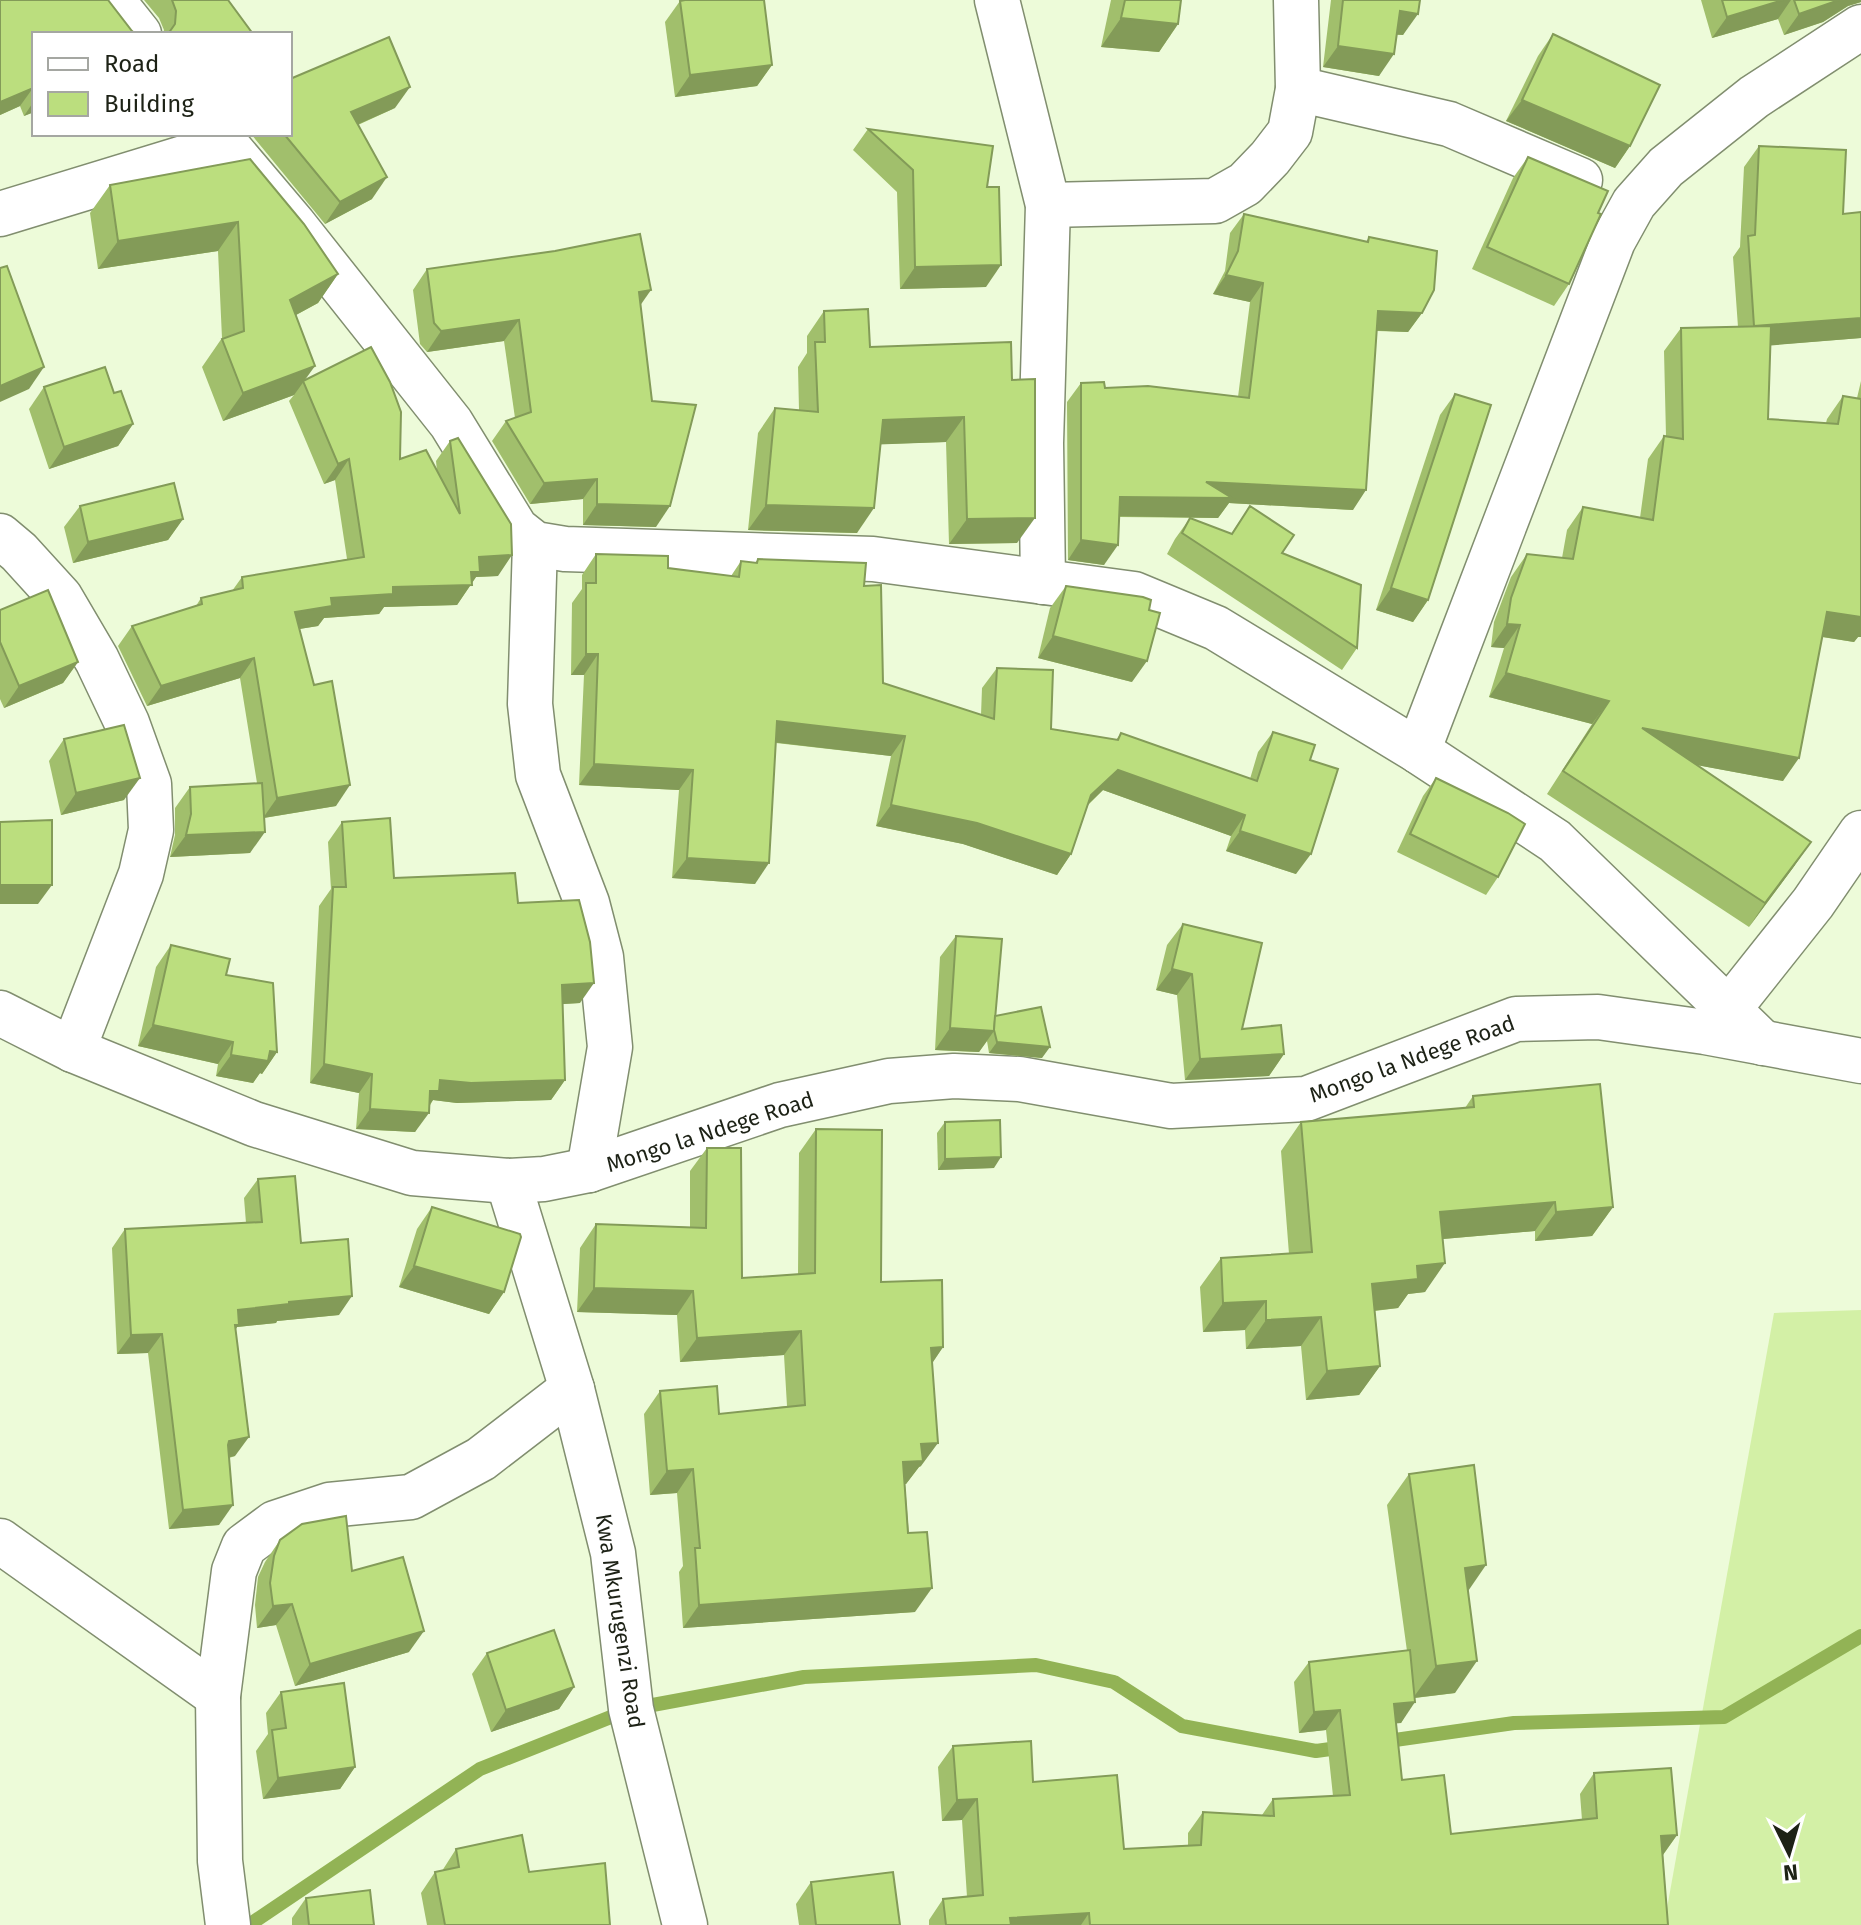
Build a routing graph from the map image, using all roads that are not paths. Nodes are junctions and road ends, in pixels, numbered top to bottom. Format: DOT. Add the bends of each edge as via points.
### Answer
graph roads {
  1 [pos="112,0"];
  2 [pos="997,0"];
  3 [pos="1296,0"];
  4 [pos="1861,27"];
  5 [pos="137,32"];
  6 [pos="1298,89"];
  7 [pos="222,140"];
  8 [pos="1634,203"];
  9 [pos="1048,205"];
  10 [pos="0,214"];
  11 [pos="0,536"];
  12 [pos="535,544"];
  13 [pos="1043,582"];
  14 [pos="1418,751"];
  15 [pos="1861,833"];
  16 [pos="1728,1010"];
  17 [pos="0,1013"];
  18 [pos="1763,1043"];
  19 [pos="73,1050"];
  20 [pos="1861,1061"];
  21 [pos="589,1170"];
  22 [pos="508,1181"];
  23 [pos="572,1389"];
  24 [pos="0,1541"];
  25 [pos="218,1696"];
  26 [pos="228,1925"];
  27 [pos="685,1925"];
  1 -- 5 [label="street"];
  2 -- 9 [label="street"];
  3 -- 6 [label="street"];
  4 -- 8 [label="street" via="1754,97 1666,167"];
  6 -- 8 [label="street" via="1449,124"];
  6 -- 9 [label="street" via="1290,132 1245,184 1215,201"];
  7 -- 10 [label="street"];
  7 -- 12 [label="street" via="451,423 516,529"];
  8 -- 14 [label="street" via="1613,241"];
  9 -- 13 [label="street"];
  11 -- 19 [label="street" via="60,597 127,723 149,784 151,830 141,874"];
  12 -- 13 [label="street" via="873,559"];
  12 -- 21 [label="street" via="530,704 538,775 587,903 601,957 610,1047"];
  13 -- 14 [label="street" via="1134,594 1216,628"];
  14 -- 16 [label="street" via="1555,841"];
  15 -- 16 [label="street"];
  16 -- 18 [label="street"];
  17 -- 19 [label="street, Mongo la Ndege Road"];
  18 -- 20 [label="street, Mongo la Ndege Road"];
  18 -- 21 [label="street, Mongo la Ndege Road" via="1598,1017 1516,1019 1306,1099 1171,1106 1019,1079 889,1081 780,1105"];
  19 -- 22 [label="street, Mongo la Ndege Road" via="254,1124 412,1173"];
  21 -- 22 [label="street, Mongo la Ndege Road"];
  22 -- 23 [label="street, Kwa Mkurugenzi Road"];
  23 -- 25 [label="street" via="481,1459 411,1497 329,1505 275,1523 244,1546 234,1571"];
  23 -- 27 [label="street, Kwa Mkurugenzi Road" via="613,1553 631,1709"];
  24 -- 25 [label="street"];
  25 -- 26 [label="street" via="220,1861"];
}
